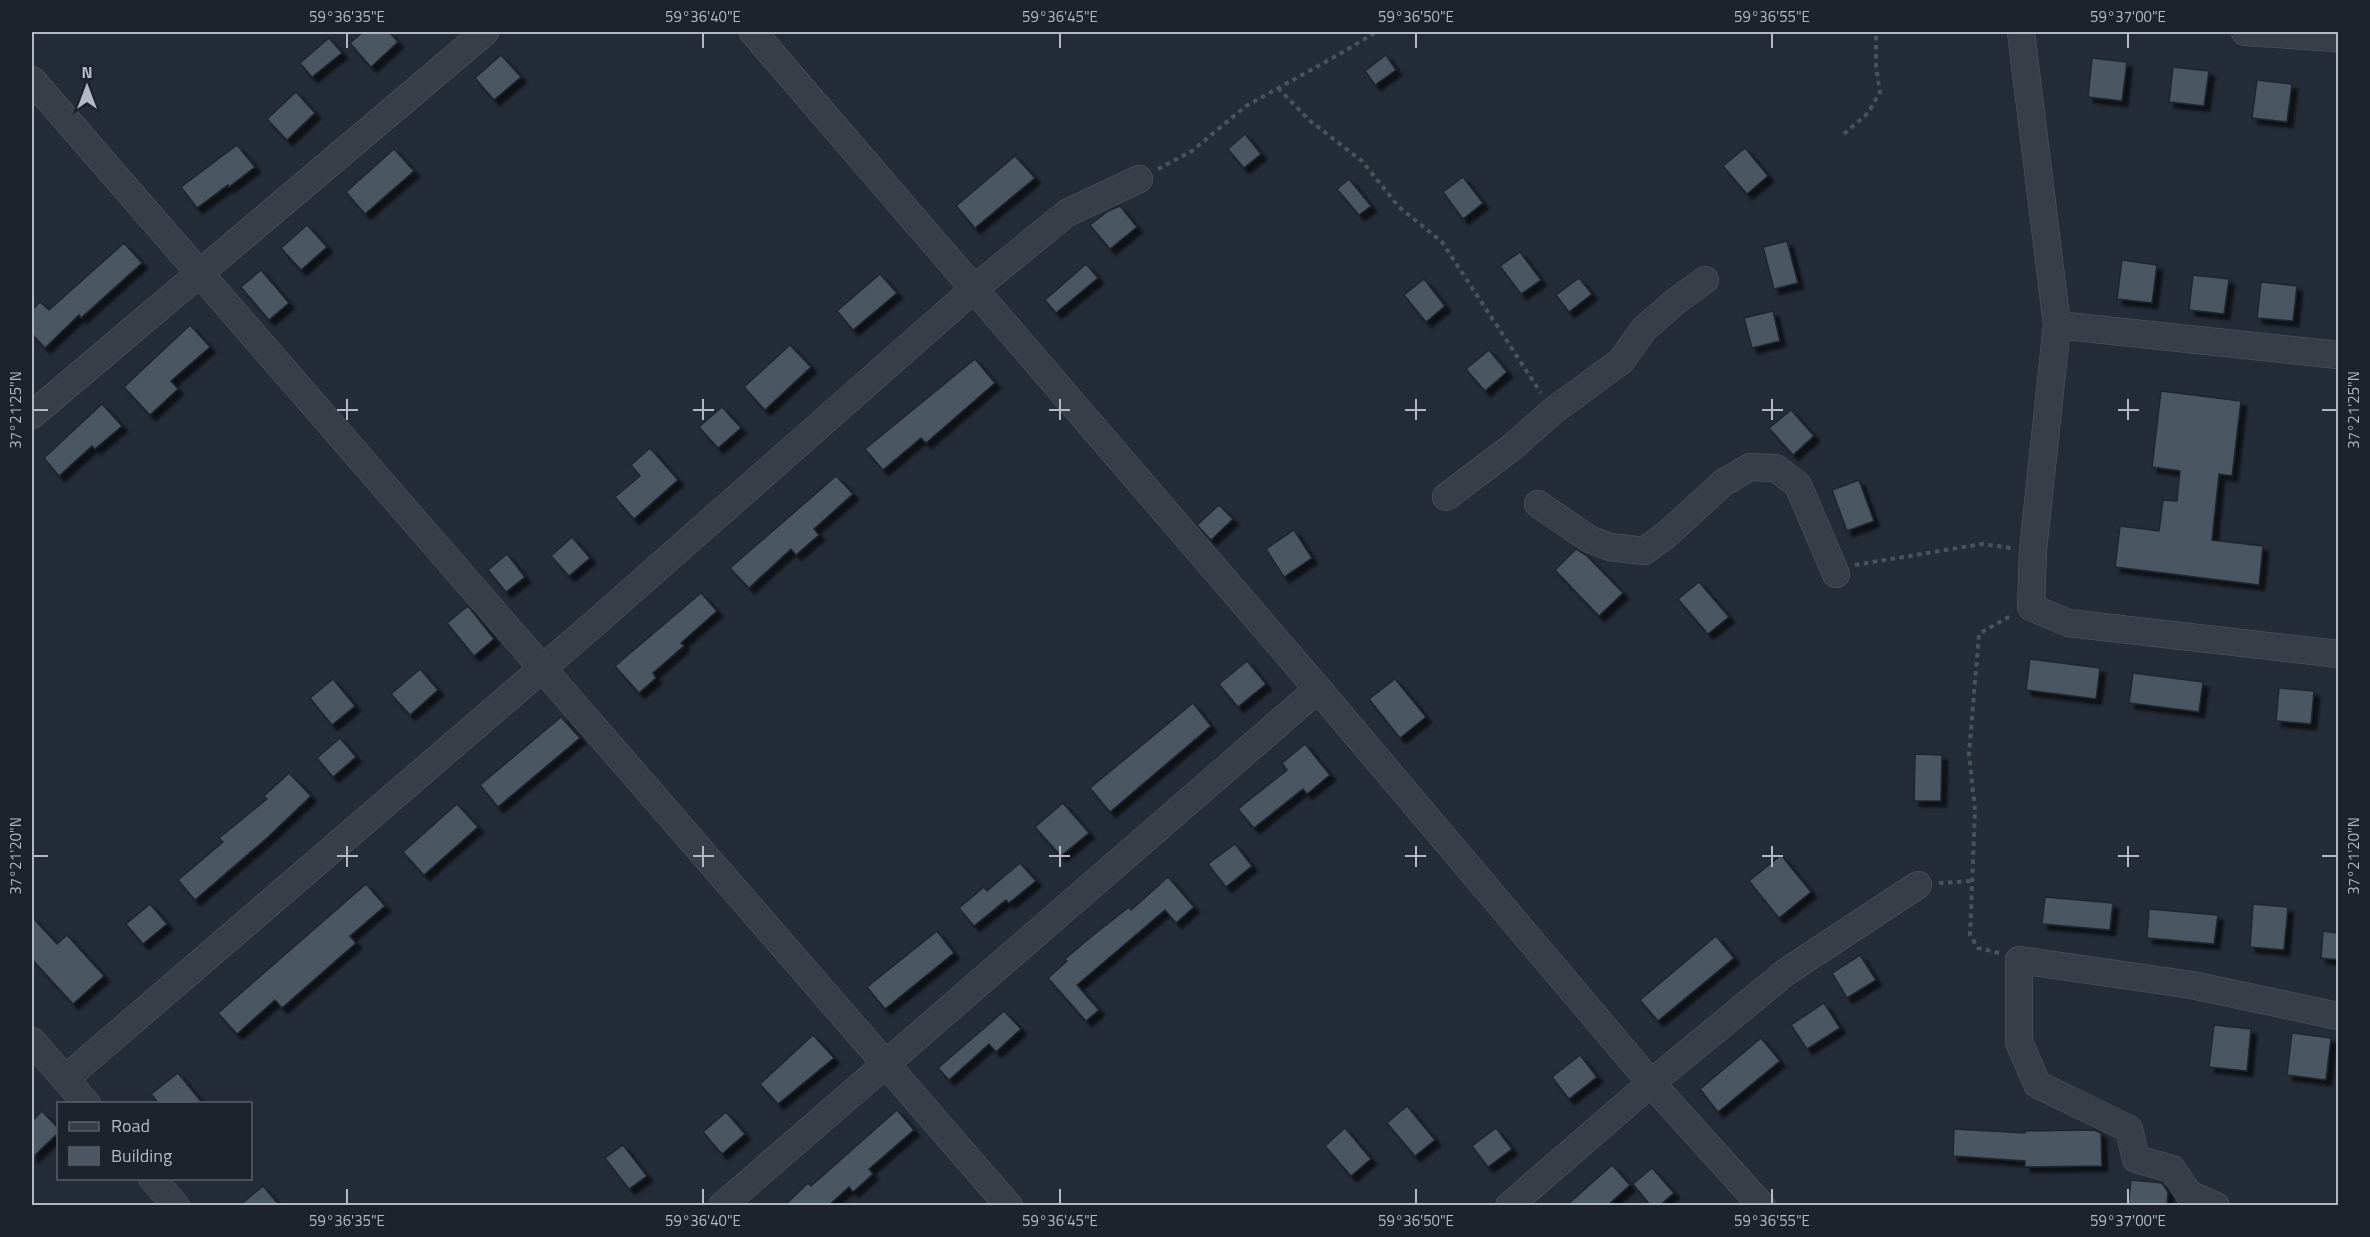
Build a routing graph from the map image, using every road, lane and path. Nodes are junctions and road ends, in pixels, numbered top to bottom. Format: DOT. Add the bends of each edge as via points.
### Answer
graph roads {
  1 [pos="484,32"];
  2 [pos="753,32"];
  3 [pos="1376,32"];
  4 [pos="1876,32"];
  5 [pos="2021,32"];
  6 [pos="2245,32"];
  7 [pos="2285,33"];
  8 [pos="2338,38"];
  9 [pos="32,80"];
  10 [pos="1278,88"];
  11 [pos="1844,134"];
  12 [pos="1139,179"];
  13 [pos="197,273"];
  14 [pos="1705,280"];
  15 [pos="975,288"];
  16 [pos="2056,325"];
  17 [pos="2338,355"];
  18 [pos="1553,411"];
  19 [pos="32,415"];
  20 [pos="1446,497"];
  21 [pos="1538,504"];
  22 [pos="2033,550"];
  23 [pos="1836,574"];
  24 [pos="2031,607"];
  25 [pos="2338,654"];
  26 [pos="543,668"];
  27 [pos="1318,689"];
  28 [pos="1972,881"];
  29 [pos="1917,885"];
  30 [pos="2019,960"];
  31 [pos="2338,1016"];
  32 [pos="32,1041"];
  33 [pos="886,1063"];
  34 [pos="65,1079"];
  35 [pos="1651,1083"];
  36 [pos="85,1102"];
  37 [pos="153,1180"];
  38 [pos="176,1206"];
  39 [pos="722,1206"];
  40 [pos="1009,1206"];
  41 [pos="1509,1206"];
  42 [pos="1762,1206"];
  43 [pos="2216,1206"];
  1 -- 13 [label="street"];
  2 -- 15 [label="street"];
  3 -- 10 [label="path"];
  4 -- 11 [label="path" via="1880,92 1868,113"];
  5 -- 16 [label="street"];
  6 -- 7 [label="street"];
  7 -- 8 [label="street"];
  9 -- 13 [label="street"];
  10 -- 12 [label="path" via="1246,106 1192,151"];
  10 -- 18 [label="path" via="1309,120 1362,161 1399,207 1442,242"];
  12 -- 15 [label="street" via="1067,213"];
  13 -- 19 [label="street"];
  13 -- 26 [label="street"];
  14 -- 18 [label="street" via="1644,328 1621,361"];
  15 -- 26 [label="street"];
  15 -- 27 [label="street"];
  16 -- 17 [label="street"];
  16 -- 22 [label="street"];
  18 -- 20 [label="street"];
  21 -- 23 [label="street" via="1589,539 1644,552 1723,483 1750,467 1776,468 1798,485"];
  22 -- 23 [label="path" via="1982,544 1857,564"];
  22 -- 24 [label="street"];
  24 -- 25 [label="street" via="2068,623"];
  24 -- 28 [label="path" via="1979,634 1969,754 1975,810"];
  26 -- 33 [label="street"];
  26 -- 34 [label="street"];
  27 -- 33 [label="street"];
  27 -- 35 [label="street"];
  28 -- 29 [label="path"];
  28 -- 30 [label="path" via="1970,935 1978,948"];
  29 -- 35 [label="street" via="1786,972"];
  30 -- 31 [label="street" via="2192,985"];
  30 -- 43 [label="street" via="2019,1042 2037,1083 2129,1129 2136,1159 2172,1169 2189,1194"];
  32 -- 34 [label="street"];
  33 -- 39 [label="street"];
  33 -- 40 [label="street"];
  34 -- 36 [label="street"];
  35 -- 41 [label="street"];
  35 -- 42 [label="street"];
  37 -- 38 [label="street"];
}
